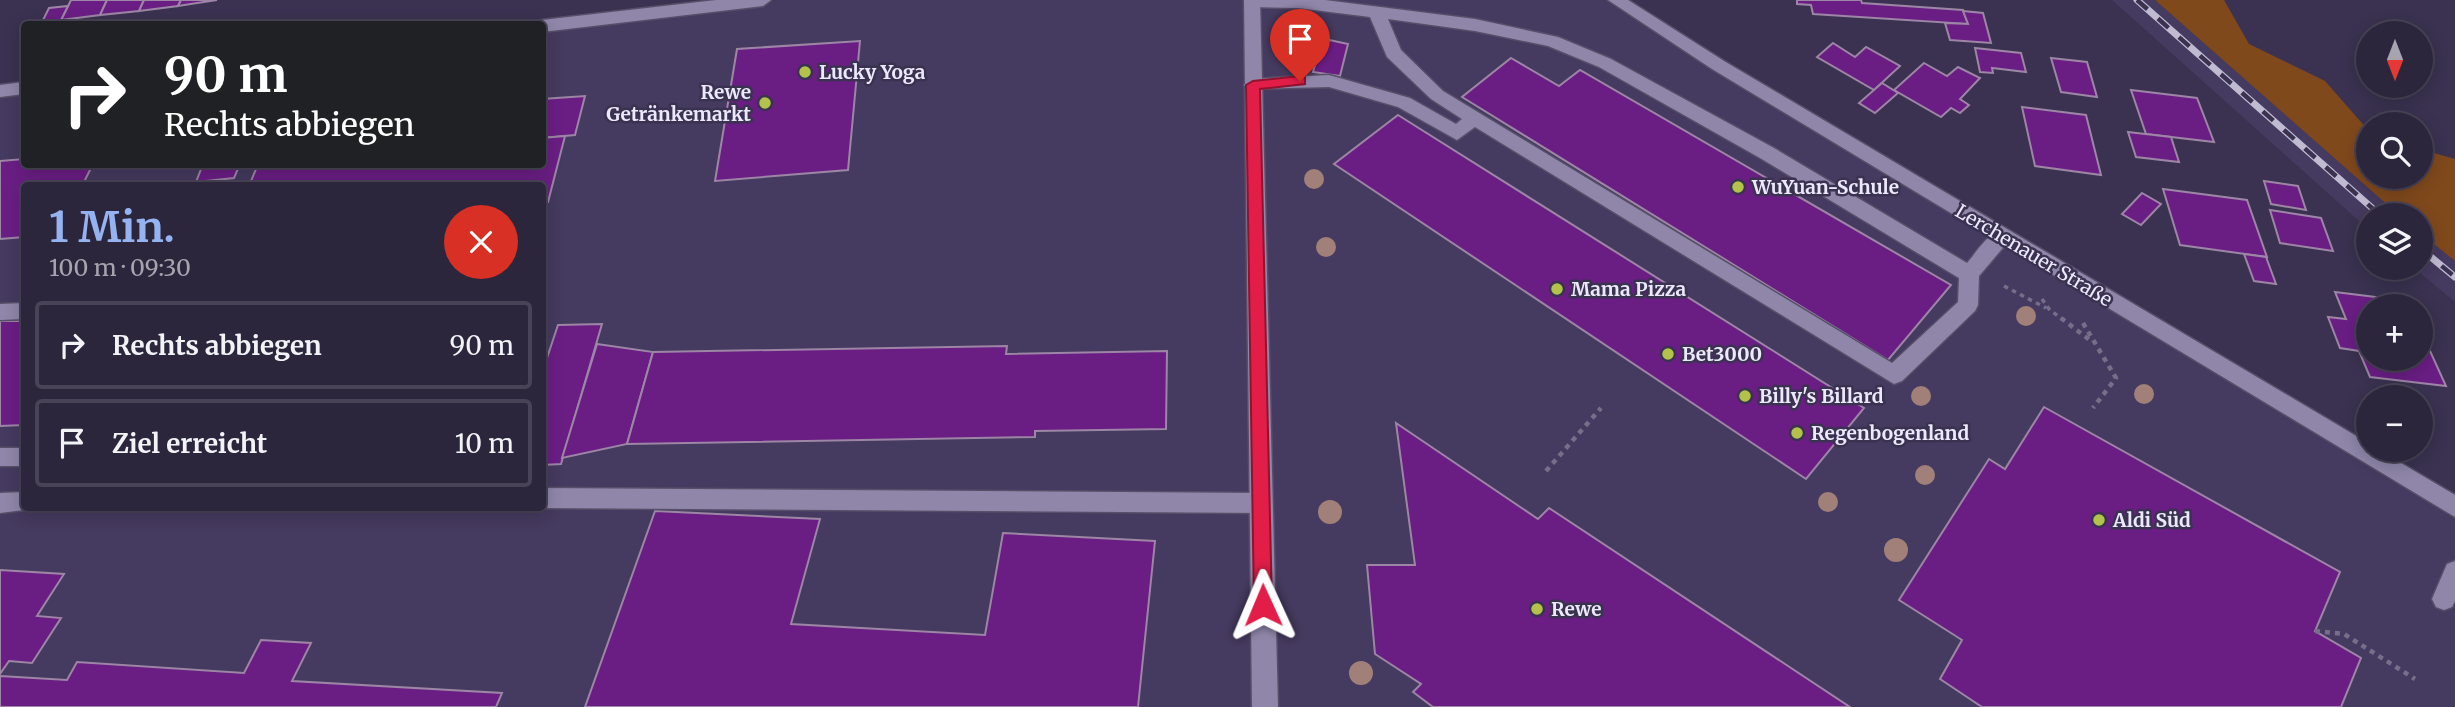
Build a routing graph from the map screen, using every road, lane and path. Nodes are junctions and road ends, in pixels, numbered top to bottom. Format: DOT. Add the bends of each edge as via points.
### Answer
graph roads {
  1 [pos="763,0"];
  2 [pos="1252,0"];
  3 [pos="1616,0"];
  4 [pos="1377,13"];
  5 [pos="546,26"];
  6 [pos="1253,85"];
  7 [pos="21,88"];
  8 [pos="0,90"];
  9 [pos="1474,118"];
  10 [pos="2003,236"];
  11 [pos="1970,272"];
  12 [pos="2049,309"];
  13 [pos="21,311"];
  14 [pos="0,312"];
  15 [pos="2078,314"];
  16 [pos="1601,408"];
  17 [pos="2093,408"];
  18 [pos="0,457"];
  19 [pos="21,457"];
  20 [pos="1546,471"];
  21 [pos="546,498"];
  22 [pos="21,502"];
  23 [pos="0,503"];
  24 [pos="1261,503"];
  25 [pos="2455,507"];
  26 [pos="2455,572"];
  27 [pos="2444,599"];
  28 [pos="2315,631"];
  29 [pos="2415,679"];
  30 [pos="1265,707"];
  1 -- 5 [label="street"];
  2 -- 4 [label="street"];
  2 -- 6 [label="street"];
  3 -- 10 [label="street, Lerchenauer Straße"];
  4 -- 9 [label="street" via="1393,54 1437,95"];
  4 -- 11 [label="street" via="1475,25 1552,41 1605,63"];
  6 -- 9 [label="street" via="1329,81 1404,102 1457,133"];
  6 -- 24 [label="street"];
  7 -- 8 [label="street"];
  9 -- 11 [label="street" via="1894,374 1968,305"];
  10 -- 11 [label="street"];
  10 -- 25 [label="street, Lerchenauer Straße"];
  11 -- 12 [label="path"];
  13 -- 14 [label="street"];
  15 -- 17 [label="path" via="2116,378"];
  16 -- 20 [label="path"];
  18 -- 19 [label="street"];
  21 -- 24 [label="street"];
  22 -- 23 [label="street"];
  24 -- 30 [label="street"];
  26 -- 27 [label="street"];
  28 -- 29 [label="path" via="2344,634"];
}
